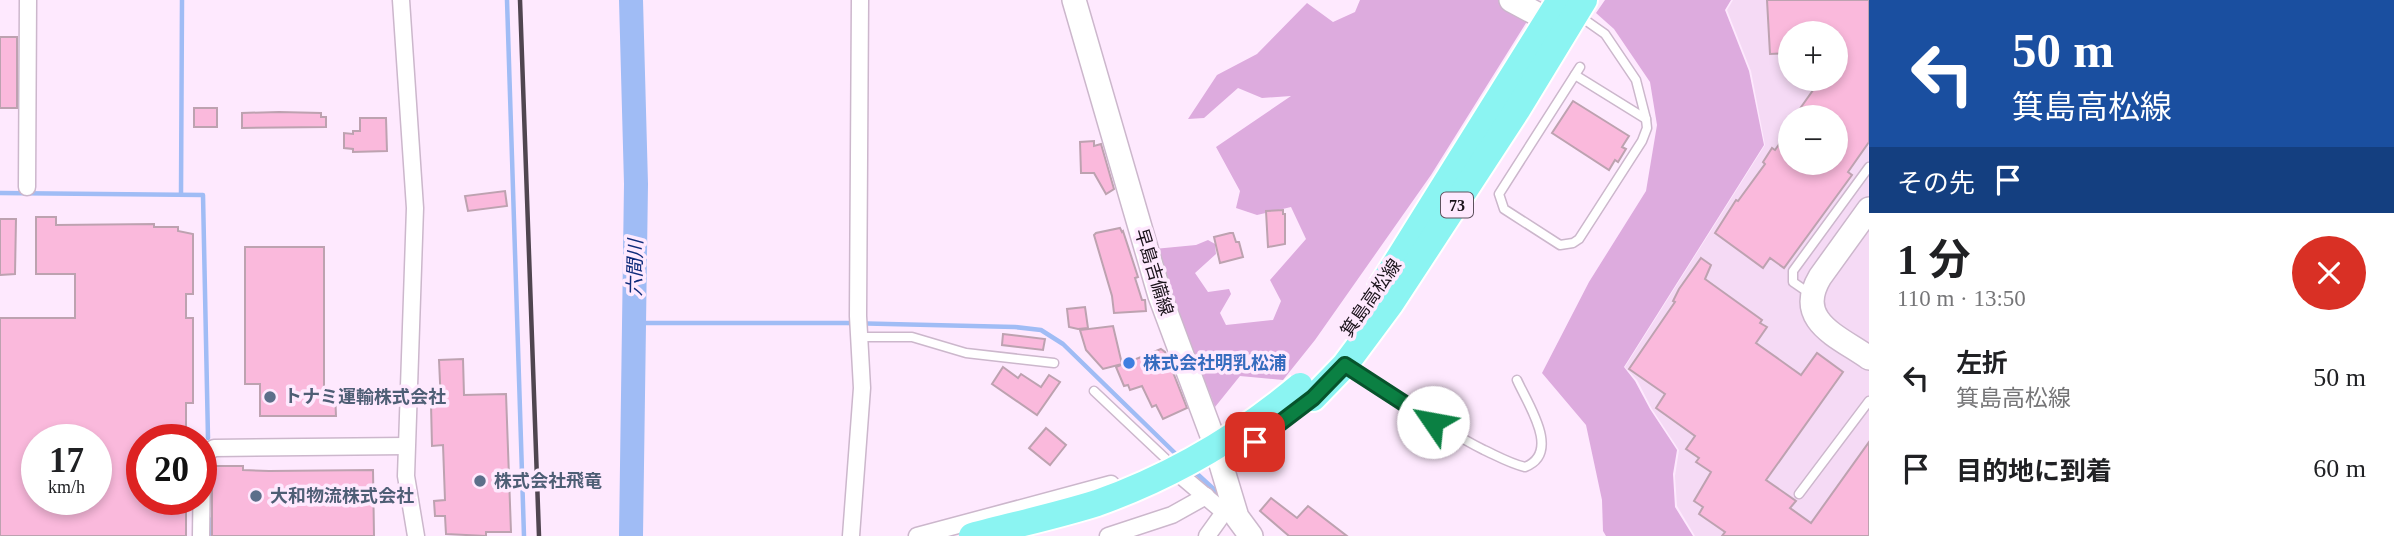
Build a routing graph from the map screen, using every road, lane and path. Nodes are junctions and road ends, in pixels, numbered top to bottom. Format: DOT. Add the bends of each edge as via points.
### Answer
graph roads {
  1 [pos="28,0"];
  2 [pos="401,0"];
  3 [pos="860,0"];
  4 [pos="1074,0"];
  5 [pos="1511,0"];
  6 [pos="1566,13"];
  7 [pos="1580,67"];
  8 [pos="1575,75"];
  9 [pos="1646,120"];
  10 [pos="1869,167"];
  11 [pos="27,187"];
  12 [pos="1869,209"];
  13 [pos="1812,295"];
  14 [pos="858,327"];
  15 [pos="1869,358"];
  16 [pos="1054,363"];
  17 [pos="1345,365"];
  18 [pos="1517,380"];
  19 [pos="1094,391"];
  20 [pos="1306,392"];
  21 [pos="1869,401"];
  22 [pos="406,446"];
  23 [pos="1172,468"];
  24 [pos="1799,494"];
  25 [pos="1206,496"];
  26 [pos="1228,506"];
  27 [pos="959,533"];
  28 [pos="201,536"];
  29 [pos="416,536"];
  30 [pos="851,536"];
  31 [pos="917,536"];
  32 [pos="1042,536"];
  33 [pos="1108,536"];
  34 [pos="1207,536"];
  35 [pos="1251,536"];
  1 -- 11 [label="street"];
  2 -- 22 [label="street" via="415,208"];
  3 -- 14 [label="street"];
  4 -- 26 [label="main road, 早島吉備線" via="1160,296 1214,441"];
  5 -- 6 [label="main road"];
  6 -- 9 [label="lane" via="1605,34 1636,80"];
  6 -- 17 [label="main road, 箕島高松線 / 73" via="1452,212"];
  6 -- 20 [label="main road, 箕島高松線 / 73"];
  7 -- 8 [label="lane"];
  8 -- 9 [label="lane"];
  8 -- 9 [label="lane" via="1499,194 1504,209 1553,242 1565,245 1579,239 1642,141"];
  10 -- 13 [label="lane" via="1793,271 1793,282"];
  12 -- 13 [label="main road"];
  13 -- 15 [label="main road" via="1810,305 1821,324"];
  14 -- 16 [label="lane" via="966,353"];
  14 -- 30 [label="street" via="862,388"];
  17 -- 18 [label="lane" via="1433,422 1525,467 1541,453 1543,439"];
  17 -- 20 [label="main road, 箕島高松線 / 73"];
  19 -- 23 [label="lane"];
  20 -- 27 [label="main road, 箕島高松線 / 73, bridge" via="1184,467 1095,503"];
  20 -- 32 [label="main road, 箕島高松線 / 73" via="1246,449 1195,480 1099,521"];
  21 -- 24 [label="lane"];
  22 -- 28 [label="street" via="214,447 202,462"];
  22 -- 29 [label="street"];
  23 -- 25 [label="street"];
  23 -- 27 [label="street" via="1155,469"];
  25 -- 26 [label="street"];
  25 -- 33 [label="street" via="1172,515"];
  26 -- 34 [label="street"];
  26 -- 35 [label="main road, 早島吉備線"];
  27 -- 31 [label="street"];
}
